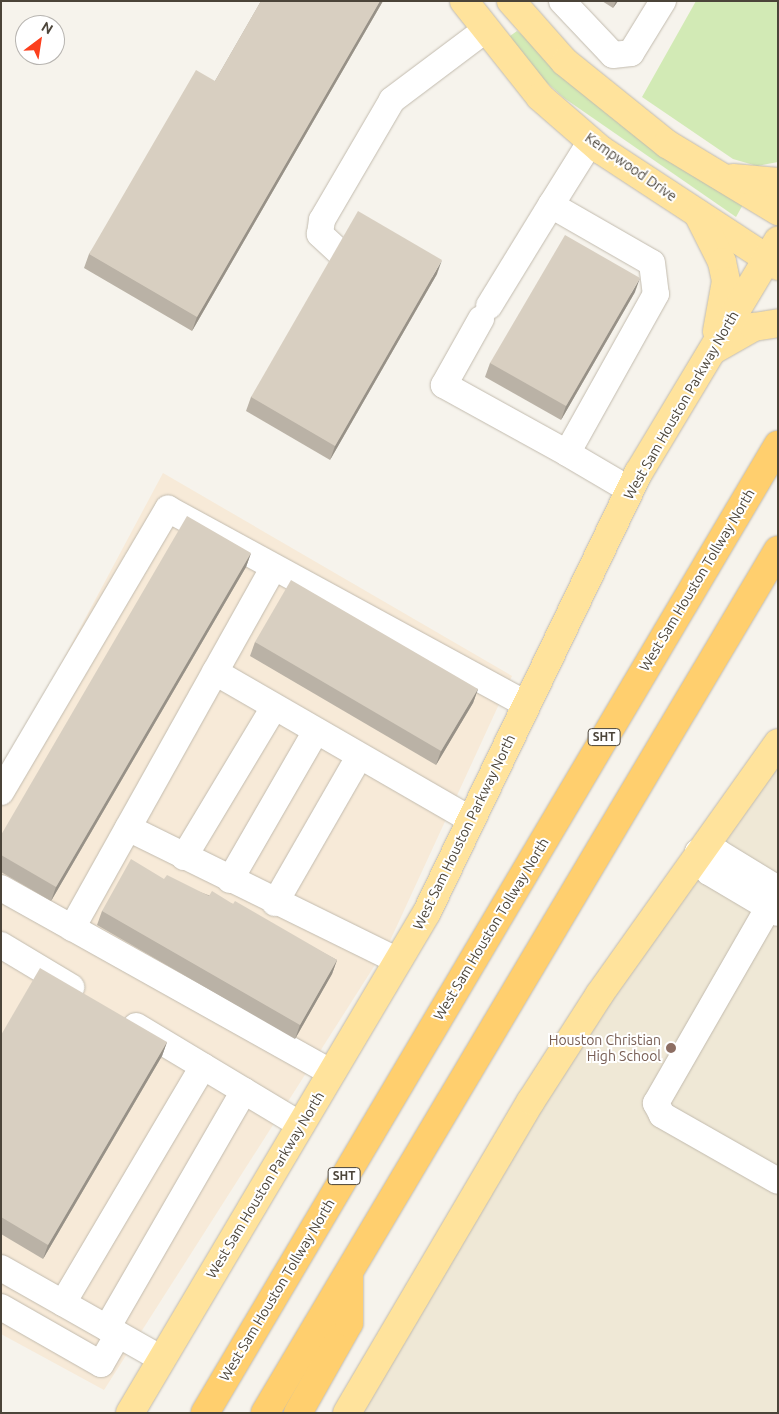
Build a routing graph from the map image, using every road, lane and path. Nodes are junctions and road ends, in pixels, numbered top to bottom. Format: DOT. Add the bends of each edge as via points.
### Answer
graph roads {
  1 [pos="464,1"];
  2 [pos="562,1"];
  3 [pos="662,1"];
  4 [pos="514,2"];
  5 [pos="484,31"];
  6 [pos="591,141"];
  7 [pos="720,176"];
  8 [pos="778,182"];
  9 [pos="551,205"];
  10 [pos="778,211"];
  11 [pos="698,214"];
  12 [pos="338,251"];
  13 [pos="774,255"];
  14 [pos="778,323"];
  15 [pos="714,350"];
  16 [pos="778,445"];
  17 [pos="567,453"];
  18 [pos="630,490"];
  19 [pos="778,550"];
  20 [pos="273,568"];
  21 [pos="215,672"];
  22 [pos="527,704"];
  23 [pos="274,707"];
  24 [pos="316,731"];
  25 [pos="778,743"];
  26 [pos="359,756"];
  27 [pos="1,792"];
  28 [pos="471,820"];
  29 [pos="128,828"];
  30 [pos="698,852"];
  31 [pos="184,857"];
  32 [pos="230,880"];
  33 [pos="1,888"];
  34 [pos="776,900"];
  35 [pos="275,903"];
  36 [pos="72,928"];
  37 [pos="1,945"];
  38 [pos="398,961"];
  39 [pos="203,1066"];
  40 [pos="332,1073"];
  41 [pos="244,1091"];
  42 [pos="301,1125"];
  43 [pos="778,1181"];
  44 [pos="1,1268"];
  45 [pos="349,1271"];
  46 [pos="64,1303"];
  47 [pos="1,1307"];
  48 [pos="257,1324"];
  49 [pos="112,1331"];
  50 [pos="162,1359"];
  51 [pos="130,1413"];
  52 [pos="193,1413"];
  53 [pos="205,1413"];
  54 [pos="265,1413"];
  55 [pos="298,1413"];
  56 [pos="347,1413"];
  1 -- 5 [label="main road, Kempwood Drive"];
  2 -- 3 [label="lane" via="613,55 631,54"];
  4 -- 5 [label="main road"];
  4 -- 7 [label="main road" via="565,62 667,144"];
  5 -- 6 [label="main road, Kempwood Drive" via="540,97"];
  5 -- 12 [label="lane" via="392,100 322,220 320,234"];
  6 -- 9 [label="lane"];
  6 -- 11 [label="main road, Kempwood Drive"];
  7 -- 8 [label="main road" via="765,185"];
  7 -- 10 [label="main road"];
  9 -- 17 [label="lane" via="652,264 656,294"];
  9 -- 17 [label="lane" via="444,385"];
  11 -- 13 [label="main road, Kempwood Drive"];
  11 -- 15 [label="main road" via="722,262 726,282"];
  13 -- 15 [label="main road, West Sam Houston Parkway North"];
  14 -- 15 [label="main road" via="754,327"];
  15 -- 18 [label="main road, West Sam Houston Parkway North"];
  16 -- 48 [label="highway, West Sam Houston Tollway North / SHT"];
  17 -- 18 [label="lane"];
  18 -- 22 [label="main road, West Sam Houston Parkway North"];
  19 -- 45 [label="highway"];
  20 -- 21 [label="lane"];
  20 -- 22 [label="lane"];
  20 -- 27 [label="lane" via="168,509"];
  21 -- 23 [label="lane"];
  21 -- 29 [label="lane"];
  22 -- 28 [label="main road, West Sam Houston Parkway North"];
  23 -- 24 [label="lane"];
  23 -- 31 [label="lane"];
  24 -- 26 [label="lane"];
  24 -- 32 [label="lane"];
  25 -- 30 [label="main road"];
  26 -- 28 [label="lane"];
  26 -- 35 [label="lane"];
  28 -- 38 [label="main road, West Sam Houston Parkway North"];
  29 -- 31 [label="lane"];
  29 -- 36 [label="lane"];
  30 -- 34 [label="lane" via="719,854"];
  30 -- 56 [label="main road" via="531,1101"];
  31 -- 32 [label="lane"];
  32 -- 35 [label="lane"];
  33 -- 36 [label="lane"];
  34 -- 43 [label="lane" via="656,1103 662,1115"];
  35 -- 38 [label="lane"];
  36 -- 40 [label="lane"];
  37 -- 39 [label="lane"];
  38 -- 40 [label="main road, West Sam Houston Parkway North"];
  39 -- 41 [label="lane"];
  39 -- 46 [label="lane"];
  40 -- 42 [label="main road, West Sam Houston Parkway North"];
  41 -- 42 [label="lane"];
  41 -- 49 [label="lane"];
  42 -- 50 [label="main road, West Sam Houston Parkway North"];
  44 -- 46 [label="lane"];
  45 -- 54 [label="highway"];
  45 -- 55 [label="highway" via="349,1323"];
  46 -- 49 [label="lane"];
  47 -- 49 [label="lane" via="101,1364"];
  48 -- 52 [label="highway"];
  48 -- 53 [label="highway, West Sam Houston Tollway North / SHT"];
  49 -- 50 [label="lane"];
  50 -- 51 [label="main road, West Sam Houston Parkway North"];
}
